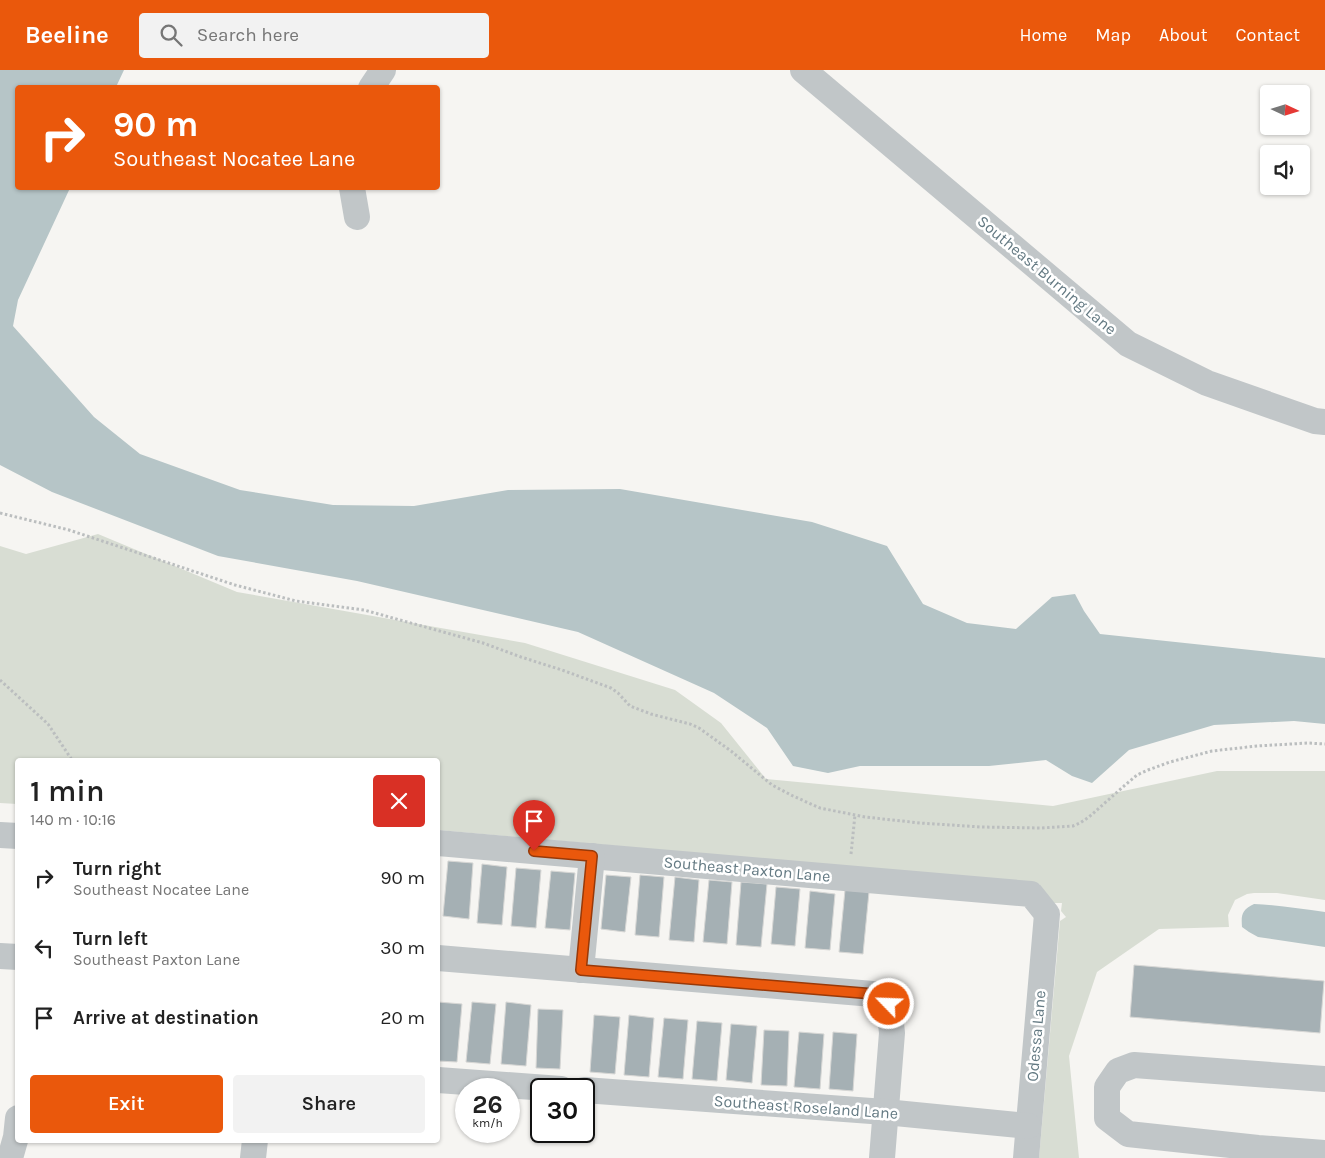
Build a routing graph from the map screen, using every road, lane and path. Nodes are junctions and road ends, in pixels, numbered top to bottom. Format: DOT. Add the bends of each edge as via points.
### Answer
graph roads {
  1 [pos="383,70"];
  2 [pos="803,70"];
  3 [pos="374,85"];
  4 [pos="352,190"];
  5 [pos="357,217"];
  6 [pos="1325,422"];
  7 [pos="0,513"];
  8 [pos="0,680"];
  9 [pos="1325,744"];
  10 [pos="71,758"];
  11 [pos="855,815"];
  12 [pos="0,835"];
  13 [pos="15,836"];
  14 [pos="440,843"];
  15 [pos="592,856"];
  16 [pos="849,878"];
  17 [pos="1047,914"];
  18 [pos="0,956"];
  19 [pos="15,957"];
  20 [pos="440,958"];
  21 [pos="581,970"];
  22 [pos="1325,1079"];
  23 [pos="440,1080"];
  24 [pos="530,1087"];
  25 [pos="595,1091"];
  26 [pos="886,1112"];
  27 [pos="1028,1126"];
  28 [pos="15,1141"];
  29 [pos="255,1143"];
  30 [pos="1325,1152"];
  31 [pos="0,1154"];
  32 [pos="11,1158"];
  33 [pos="253,1158"];
  34 [pos="882,1158"];
  35 [pos="1026,1158"];
  1 -- 3 [label="street"];
  2 -- 6 [label="street, Southeast Burning Lane" via="1128,344 1207,383"];
  4 -- 5 [label="street"];
  7 -- 11 [label="path" via="76,532 235,585 296,601 364,610 483,643 562,670 611,688 630,706 699,728 772,785 793,796 820,808"];
  8 -- 10 [label="path" via="48,724"];
  9 -- 11 [label="path" via="1257,746 1170,762 1137,775 1089,817 1073,826 920,824"];
  11 -- 16 [label="path"];
  12 -- 13 [label="street"];
  14 -- 15 [label="street, Southeast Paxton Lane"];
  15 -- 16 [label="street, Southeast Paxton Lane"];
  15 -- 21 [label="street"];
  16 -- 17 [label="street, Southeast Paxton Lane" via="1031,894"];
  17 -- 27 [label="street, Odessa Lane"];
  18 -- 19 [label="street"];
  20 -- 21 [label="street"];
  21 -- 26 [label="street" via="874,994 889,1004 892,1033"];
  22 -- 30 [label="street" via="1134,1066 1118,1071 1107,1087 1107,1118 1128,1134"];
  23 -- 24 [label="street"];
  25 -- 26 [label="street, Southeast Roseland Lane"];
  26 -- 27 [label="street, Southeast Roseland Lane"];
  26 -- 34 [label="street"];
  27 -- 35 [label="street, Odessa Lane"];
  28 -- 32 [label="street"];
  29 -- 33 [label="street"];
  31 -- 32 [label="street"];
}
